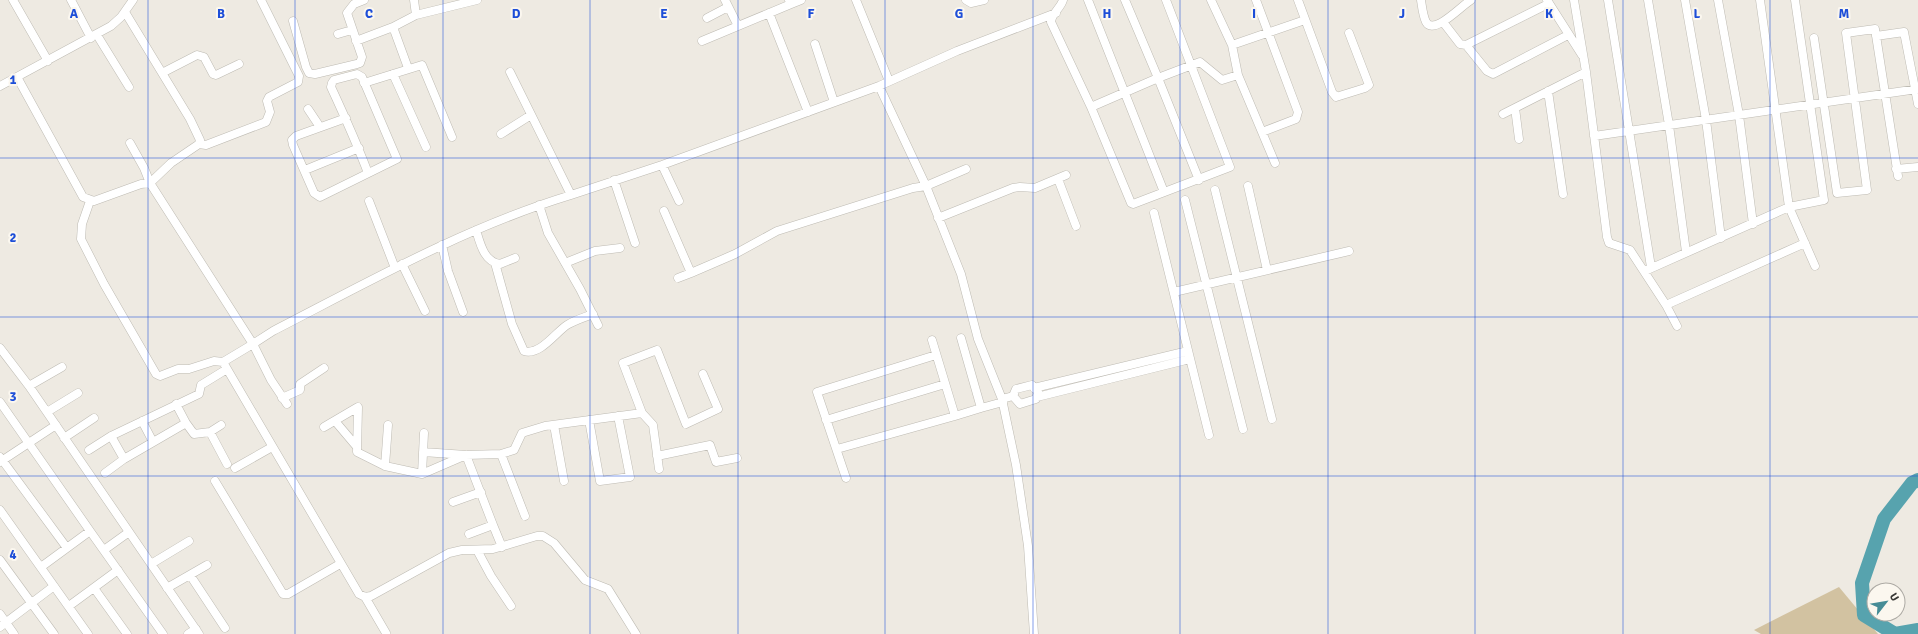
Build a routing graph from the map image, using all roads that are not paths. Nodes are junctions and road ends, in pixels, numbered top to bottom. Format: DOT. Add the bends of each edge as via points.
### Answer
graph roads {
  1 [pos="13,0"];
  2 [pos="71,0"];
  3 [pos="261,0"];
  4 [pos="364,0"];
  5 [pos="414,0"];
  6 [pos="477,0"];
  7 [pos="801,0"];
  8 [pos="856,0"];
  9 [pos="966,0"];
  10 [pos="984,0"];
  11 [pos="1063,0"];
  12 [pos="1088,0"];
  13 [pos="1125,0"];
  14 [pos="1166,0"];
  15 [pos="1211,0"];
  16 [pos="1256,0"];
  17 [pos="1298,0"];
  18 [pos="1420,0"];
  19 [pos="1574,0"];
  20 [pos="1608,0"];
  21 [pos="1648,0"];
  22 [pos="1685,0"];
  23 [pos="1718,0"];
  24 [pos="1760,0"];
  25 [pos="1795,0"];
  26 [pos="1466,1"];
  27 [pos="130,2"];
  28 [pos="790,2"];
  29 [pos="1547,2"];
  30 [pos="726,4"];
  31 [pos="125,12"];
  32 [pos="769,13"];
  33 [pos="1056,13"];
  34 [pos="416,15"];
  35 [pos="707,18"];
  36 [pos="1305,20"];
  37 [pos="293,21"];
  38 [pos="1443,22"];
  39 [pos="738,26"];
  40 [pos="392,27"];
  41 [pos="352,30"];
  42 [pos="1268,33"];
  43 [pos="1349,33"];
  44 [pos="338,34"];
  45 [pos="1568,34"];
  46 [pos="94,36"];
  47 [pos="1876,36"];
  48 [pos="1814,38"];
  49 [pos="356,41"];
  50 [pos="702,41"];
  51 [pos="815,44"];
  52 [pos="1466,45"];
  53 [pos="1232,46"];
  54 [pos="1583,57"];
  55 [pos="48,61"];
  56 [pos="239,64"];
  57 [pos="1192,64"];
  58 [pos="408,68"];
  59 [pos="510,72"];
  60 [pos="1586,72"];
  61 [pos="162,73"];
  62 [pos="393,74"];
  63 [pos="1238,75"];
  64 [pos="17,77"];
  65 [pos="1158,78"];
  66 [pos="889,81"];
  67 [pos="364,82"];
  68 [pos="0,86"];
  69 [pos="879,86"];
  70 [pos="129,87"];
  71 [pos="1917,89"];
  72 [pos="1124,91"];
  73 [pos="1548,91"];
  74 [pos="1885,93"];
  75 [pos="1854,98"];
  76 [pos="834,102"];
  77 [pos="1824,103"];
  78 [pos="1811,104"];
  79 [pos="1918,104"];
  80 [pos="1091,107"];
  81 [pos="1515,108"];
  82 [pos="308,109"];
  83 [pos="1776,110"];
  84 [pos="808,112"];
  85 [pos="1503,114"];
  86 [pos="531,115"];
  87 [pos="1739,115"];
  88 [pos="346,118"];
  89 [pos="1706,120"];
  90 [pos="1669,125"];
  91 [pos="320,128"];
  92 [pos="1630,131"];
  93 [pos="1262,132"];
  94 [pos="501,134"];
  95 [pos="1594,136"];
  96 [pos="452,137"];
  97 [pos="1519,139"];
  98 [pos="130,142"];
  99 [pos="199,144"];
  100 [pos="426,147"];
  101 [pos="359,148"];
  102 [pos="1275,163"];
  103 [pos="662,165"];
  104 [pos="1918,167"];
  105 [pos="966,169"];
  106 [pos="305,170"];
  107 [pos="368,173"];
  108 [pos="1066,175"];
  109 [pos="1058,179"];
  110 [pos="614,180"];
  111 [pos="1199,180"];
  112 [pos="150,183"];
  113 [pos="926,186"];
  114 [pos="1248,186"];
  115 [pos="1215,190"];
  116 [pos="1164,192"];
  117 [pos="1563,194"];
  118 [pos="571,195"];
  119 [pos="1186,200"];
  120 [pos="90,201"];
  121 [pos="369,202"];
  122 [pos="679,202"];
  123 [pos="539,205"];
  124 [pos="1789,207"];
  125 [pos="664,212"];
  126 [pos="1154,213"];
  127 [pos="938,218"];
  128 [pos="1753,224"];
  129 [pos="1076,226"];
  130 [pos="476,230"];
  131 [pos="1721,238"];
  132 [pos="635,243"];
  133 [pos="1805,243"];
  134 [pos="442,244"];
  135 [pos="620,248"];
  136 [pos="1349,251"];
  137 [pos="1686,252"];
  138 [pos="515,258"];
  139 [pos="495,263"];
  140 [pos="565,263"];
  141 [pos="399,266"];
  142 [pos="1815,266"];
  143 [pos="1648,269"];
  144 [pos="1267,270"];
  145 [pos="690,273"];
  146 [pos="1237,277"];
  147 [pos="678,278"];
  148 [pos="1207,284"];
  149 [pos="1174,292"];
  150 [pos="1666,305"];
  151 [pos="425,311"];
  152 [pos="463,312"];
  153 [pos="593,314"];
  154 [pos="598,325"];
  155 [pos="1677,326"];
  156 [pos="961,338"];
  157 [pos="932,340"];
  158 [pos="253,344"];
  159 [pos="0,348"];
  160 [pos="936,355"];
  161 [pos="1189,355"];
  162 [pos="225,366"];
  163 [pos="62,367"];
  164 [pos="324,368"];
  165 [pos="1122,371"];
  166 [pos="703,374"];
  167 [pos="945,384"];
  168 [pos="29,386"];
  169 [pos="1034,388"];
  170 [pos="78,393"];
  171 [pos="1014,396"];
  172 [pos="1037,397"];
  173 [pos="1002,400"];
  174 [pos="0,402"];
  175 [pos="176,404"];
  176 [pos="982,408"];
  177 [pos="47,412"];
  178 [pos="642,413"];
  179 [pos="618,416"];
  180 [pos="955,416"];
  181 [pos="94,418"];
  182 [pos="1272,419"];
  183 [pos="589,420"];
  184 [pos="826,420"];
  185 [pos="142,421"];
  186 [pos="335,421"];
  187 [pos="186,423"];
  188 [pos="56,425"];
  189 [pos="221,425"];
  190 [pos="388,425"];
  191 [pos="554,425"];
  192 [pos="324,427"];
  193 [pos="1243,429"];
  194 [pos="210,432"];
  195 [pos="424,432"];
  196 [pos="1209,435"];
  197 [pos="111,436"];
  198 [pos="64,438"];
  199 [pos="154,442"];
  200 [pos="29,443"];
  201 [pos="272,447"];
  202 [pos="357,447"];
  203 [pos="837,449"];
  204 [pos="89,450"];
  205 [pos="423,452"];
  206 [pos="501,454"];
  207 [pos="466,456"];
  208 [pos="657,456"];
  209 [pos="737,458"];
  210 [pos="124,459"];
  211 [pos="1,460"];
  212 [pos="227,464"];
  213 [pos="385,466"];
  214 [pos="235,468"];
  215 [pos="659,469"];
  216 [pos="105,473"];
  217 [pos="422,474"];
  218 [pos="846,478"];
  219 [pos="215,481"];
  220 [pos="564,481"];
  221 [pos="480,492"];
  222 [pos="453,502"];
  223 [pos="0,510"];
  224 [pos="525,516"];
  225 [pos="494,525"];
  226 [pos="90,530"];
  227 [pos="129,532"];
  228 [pos="469,534"];
  229 [pos="189,541"];
  230 [pos="502,547"];
  231 [pos="67,548"];
  232 [pos="104,550"];
  233 [pos="477,550"];
  234 [pos="0,560"];
  235 [pos="151,564"];
  236 [pos="340,564"];
  237 [pos="208,565"];
  238 [pos="41,567"];
  239 [pos="118,570"];
  240 [pos="190,575"];
  241 [pos="54,586"];
  242 [pos="94,588"];
  243 [pos="167,588"];
  244 [pos="365,597"];
  245 [pos="32,603"];
  246 [pos="69,606"];
  247 [pos="511,606"];
  248 [pos="0,614"];
  249 [pos="3,624"];
  250 [pos="225,628"];
  251 [pos="197,632"];
  252 [pos="386,633"];
  253 [pos="14,634"];
  254 [pos="54,634"];
  255 [pos="88,634"];
  256 [pos="127,634"];
  257 [pos="163,634"];
  258 [pos="188,634"];
  259 [pos="636,634"];
  260 [pos="1034,634"];
  1 -- 55 [label="street"];
  2 -- 46 [label="street"];
  3 -- 99 [label="street" via="299,76 298,82 269,97 267,101 270,112 266,122 206,145"];
  4 -- 41 [label="street" via="354,4 347,13"];
  5 -- 34 [label="street"];
  6 -- 34 [label="street"];
  7 -- 28 [label="street"];
  8 -- 66 [label="street"];
  9 -- 10 [label="street" via="971,4"];
  11 -- 33 [label="street"];
  12 -- 72 [label="street"];
  13 -- 65 [label="street"];
  14 -- 57 [label="street"];
  15 -- 53 [label="street"];
  16 -- 42 [label="street"];
  17 -- 36 [label="street"];
  18 -- 38 [label="street" via="1428,24 1435,26"];
  19 -- 54 [label="street"];
  20 -- 92 [label="street"];
  21 -- 90 [label="street"];
  22 -- 89 [label="street"];
  23 -- 87 [label="street"];
  24 -- 83 [label="street"];
  25 -- 78 [label="street"];
  26 -- 38 [label="street"];
  27 -- 31 [label="street"];
  28 -- 32 [label="street"];
  29 -- 45 [label="street"];
  29 -- 52 [label="street"];
  30 -- 35 [label="street"];
  30 -- 39 [label="street"];
  31 -- 46 [label="street" via="111,26"];
  31 -- 61 [label="street"];
  32 -- 39 [label="street"];
  32 -- 84 [label="street"];
  33 -- 66 [label="street"];
  33 -- 80 [label="street" via="1051,22"];
  34 -- 40 [label="street"];
  36 -- 42 [label="street"];
  36 -- 43 [label="street" via="1336,97 1369,85"];
  37 -- 49 [label="street" via="306,67 311,74 360,62 362,57"];
  38 -- 52 [label="street" via="1460,44"];
  39 -- 50 [label="street"];
  40 -- 49 [label="street"];
  40 -- 58 [label="street"];
  41 -- 44 [label="street"];
  41 -- 49 [label="street"];
  42 -- 53 [label="street"];
  42 -- 93 [label="street" via="1298,115 1296,119"];
  45 -- 52 [label="street" via="1493,74 1487,71"];
  45 -- 54 [label="street"];
  46 -- 55 [label="street"];
  46 -- 70 [label="street"];
  47 -- 71 [label="street" via="1904,32"];
  47 -- 74 [label="street"];
  47 -- 75 [label="street" via="1875,29 1846,33"];
  48 -- 77 [label="street"];
  51 -- 76 [label="street"];
  53 -- 63 [label="street"];
  54 -- 60 [label="street"];
  55 -- 64 [label="street"];
  56 -- 61 [label="street" via="216,75 204,57 198,55"];
  57 -- 63 [label="street" via="1202,63 1222,80"];
  57 -- 65 [label="street"];
  57 -- 111 [label="street" via="1231,164 1228,169"];
  58 -- 62 [label="street"];
  58 -- 96 [label="street" via="423,66"];
  59 -- 86 [label="street"];
  60 -- 73 [label="street"];
  60 -- 95 [label="street"];
  61 -- 99 [label="street" via="200,138"];
  62 -- 67 [label="street"];
  62 -- 100 [label="street"];
  63 -- 93 [label="street"];
  64 -- 68 [label="street"];
  64 -- 120 [label="street" via="83,197"];
  65 -- 72 [label="street"];
  65 -- 111 [label="street"];
  66 -- 69 [label="street"];
  67 -- 88 [label="street" via="357,74 334,80 332,83 331,87"];
  67 -- 107 [label="street" via="397,159"];
  69 -- 76 [label="street"];
  69 -- 113 [label="street"];
  71 -- 74 [label="street"];
  71 -- 79 [label="street"];
  72 -- 80 [label="street"];
  72 -- 116 [label="street"];
  73 -- 81 [label="street"];
  73 -- 117 [label="street"];
  74 -- 75 [label="street"];
  74 -- 104 [label="street" via="1897,173"];
  75 -- 77 [label="street"];
  75 -- 77 [label="street" via="1867,190 1837,193"];
  76 -- 84 [label="street"];
  77 -- 78 [label="street"];
  78 -- 83 [label="street"];
  78 -- 124 [label="street" via="1824,200"];
  80 -- 116 [label="street" via="1131,203 1135,204"];
  81 -- 85 [label="street"];
  81 -- 97 [label="street"];
  82 -- 91 [label="street"];
  83 -- 87 [label="street"];
  83 -- 124 [label="street"];
  84 -- 103 [label="street"];
  86 -- 94 [label="street"];
  86 -- 118 [label="street"];
  87 -- 89 [label="street"];
  87 -- 128 [label="street"];
  88 -- 91 [label="street"];
  88 -- 101 [label="street"];
  89 -- 90 [label="street"];
  89 -- 131 [label="street"];
  90 -- 92 [label="street"];
  90 -- 137 [label="street"];
  91 -- 106 [label="street" via="296,136 292,140"];
  92 -- 95 [label="street"];
  92 -- 143 [label="street"];
  93 -- 102 [label="street"];
  95 -- 143 [label="street" via="1609,243 1630,250"];
  98 -- 112 [label="street"];
  99 -- 112 [label="street" via="171,163"];
  101 -- 106 [label="street"];
  101 -- 107 [label="street"];
  103 -- 110 [label="street"];
  103 -- 122 [label="street"];
  105 -- 113 [label="street"];
  106 -- 107 [label="street" via="314,193 320,196"];
  108 -- 109 [label="street"];
  109 -- 127 [label="street" via="1035,188 1013,188"];
  109 -- 129 [label="street"];
  110 -- 118 [label="street"];
  110 -- 132 [label="street"];
  111 -- 116 [label="street"];
  112 -- 120 [label="street"];
  112 -- 158 [label="street"];
  113 -- 127 [label="street"];
  113 -- 145 [label="street" via="790,227"];
  114 -- 144 [label="street"];
  115 -- 146 [label="street"];
  118 -- 123 [label="street"];
  119 -- 148 [label="street"];
  120 -- 162 [label="street" via="82,224 81,239 156,374 160,376 214,361"];
  121 -- 141 [label="street"];
  123 -- 130 [label="street"];
  123 -- 140 [label="street" via="548,233"];
  124 -- 128 [label="street"];
  124 -- 133 [label="street"];
  125 -- 145 [label="street"];
  126 -- 149 [label="street"];
  127 -- 173 [label="street" via="961,274 978,339"];
  128 -- 131 [label="street"];
  130 -- 134 [label="street"];
  130 -- 139 [label="street" via="484,252 490,261"];
  131 -- 137 [label="street"];
  133 -- 142 [label="street"];
  133 -- 150 [label="street"];
  134 -- 141 [label="street"];
  134 -- 152 [label="street" via="448,271"];
  135 -- 140 [label="street" via="595,251"];
  136 -- 144 [label="street"];
  137 -- 143 [label="street"];
  138 -- 139 [label="street" via="508,262"];
  139 -- 153 [label="street" via="512,324 524,351 540,347 553,339 566,325"];
  140 -- 153 [label="street"];
  141 -- 151 [label="street"];
  141 -- 158 [label="street"];
  143 -- 150 [label="street"];
  144 -- 146 [label="street"];
  145 -- 147 [label="street"];
  146 -- 148 [label="street"];
  146 -- 182 [label="street"];
  148 -- 149 [label="street"];
  148 -- 193 [label="street"];
  149 -- 161 [label="street"];
  150 -- 155 [label="street"];
  153 -- 154 [label="street"];
  156 -- 176 [label="street"];
  157 -- 160 [label="street"];
  158 -- 162 [label="street"];
  158 -- 164 [label="street" via="264,369 285,401 298,392 300,384"];
  159 -- 168 [label="street"];
  160 -- 167 [label="street"];
  160 -- 184 [label="street" via="817,392"];
  161 -- 165 [label="street"];
  161 -- 196 [label="street"];
  162 -- 175 [label="street" via="201,385 199,394"];
  162 -- 201 [label="street"];
  163 -- 168 [label="street"];
  165 -- 169 [label="street"];
  165 -- 172 [label="street"];
  166 -- 178 [label="street" via="718,409 686,424 657,350 623,363"];
  167 -- 180 [label="street"];
  167 -- 184 [label="street"];
  168 -- 177 [label="street"];
  169 -- 171 [label="street" via="1032,386 1016,389"];
  169 -- 172 [label="street" via="1038,392"];
  170 -- 177 [label="street"];
  171 -- 172 [label="street" via="1020,404"];
  171 -- 173 [label="street"];
  173 -- 176 [label="street"];
  173 -- 260 [label="street" via="1016,465 1028,546"];
  174 -- 200 [label="street"];
  175 -- 185 [label="street"];
  175 -- 187 [label="street"];
  176 -- 180 [label="street"];
  177 -- 188 [label="street"];
  178 -- 179 [label="street"];
  178 -- 208 [label="street" via="653,425"];
  179 -- 183 [label="street"];
  179 -- 183 [label="street" via="630,477 600,482"];
  180 -- 203 [label="street"];
  181 -- 198 [label="street"];
  183 -- 191 [label="street"];
  184 -- 203 [label="street"];
  185 -- 197 [label="street"];
  185 -- 199 [label="street"];
  186 -- 192 [label="street"];
  186 -- 202 [label="street"];
  186 -- 202 [label="street" via="358,407"];
  187 -- 194 [label="street" via="194,434"];
  187 -- 199 [label="street"];
  188 -- 198 [label="street"];
  188 -- 200 [label="street"];
  189 -- 194 [label="street"];
  190 -- 213 [label="street"];
  191 -- 206 [label="street" via="522,433 514,450"];
  191 -- 220 [label="street"];
  194 -- 212 [label="street"];
  195 -- 205 [label="street"];
  197 -- 204 [label="street"];
  197 -- 210 [label="street"];
  198 -- 227 [label="street"];
  199 -- 210 [label="street"];
  200 -- 211 [label="street"];
  200 -- 226 [label="street"];
  201 -- 214 [label="street"];
  201 -- 236 [label="street"];
  202 -- 213 [label="street" via="357,452"];
  203 -- 218 [label="street"];
  205 -- 207 [label="street"];
  205 -- 217 [label="street"];
  206 -- 207 [label="street"];
  206 -- 224 [label="street"];
  207 -- 217 [label="street"];
  207 -- 221 [label="street"];
  208 -- 209 [label="street" via="710,445 716,462"];
  208 -- 215 [label="street"];
  210 -- 216 [label="street"];
  211 -- 231 [label="street"];
  213 -- 217 [label="street"];
  219 -- 236 [label="street" via="283,594 288,594"];
  221 -- 222 [label="street"];
  221 -- 225 [label="street"];
  223 -- 238 [label="street"];
  225 -- 228 [label="street"];
  225 -- 230 [label="street"];
  226 -- 231 [label="street"];
  226 -- 232 [label="street"];
  227 -- 232 [label="street"];
  227 -- 235 [label="street"];
  229 -- 235 [label="street"];
  230 -- 233 [label="street"];
  230 -- 259 [label="street" via="537,536 548,538 585,580 608,589"];
  231 -- 238 [label="street"];
  232 -- 239 [label="street"];
  233 -- 244 [label="street" via="449,553"];
  233 -- 247 [label="street"];
  234 -- 245 [label="street"];
  235 -- 243 [label="street"];
  236 -- 244 [label="street" via="359,594"];
  237 -- 240 [label="street"];
  238 -- 241 [label="street"];
  239 -- 242 [label="street"];
  239 -- 257 [label="street"];
  240 -- 243 [label="street"];
  240 -- 250 [label="street"];
  241 -- 245 [label="street"];
  241 -- 246 [label="street"];
  242 -- 246 [label="street"];
  242 -- 256 [label="street"];
  243 -- 251 [label="street"];
  244 -- 252 [label="street"];
  245 -- 249 [label="street"];
  245 -- 254 [label="street"];
  246 -- 255 [label="street"];
  248 -- 249 [label="street"];
  249 -- 253 [label="street"];
  251 -- 258 [label="street"];
}
